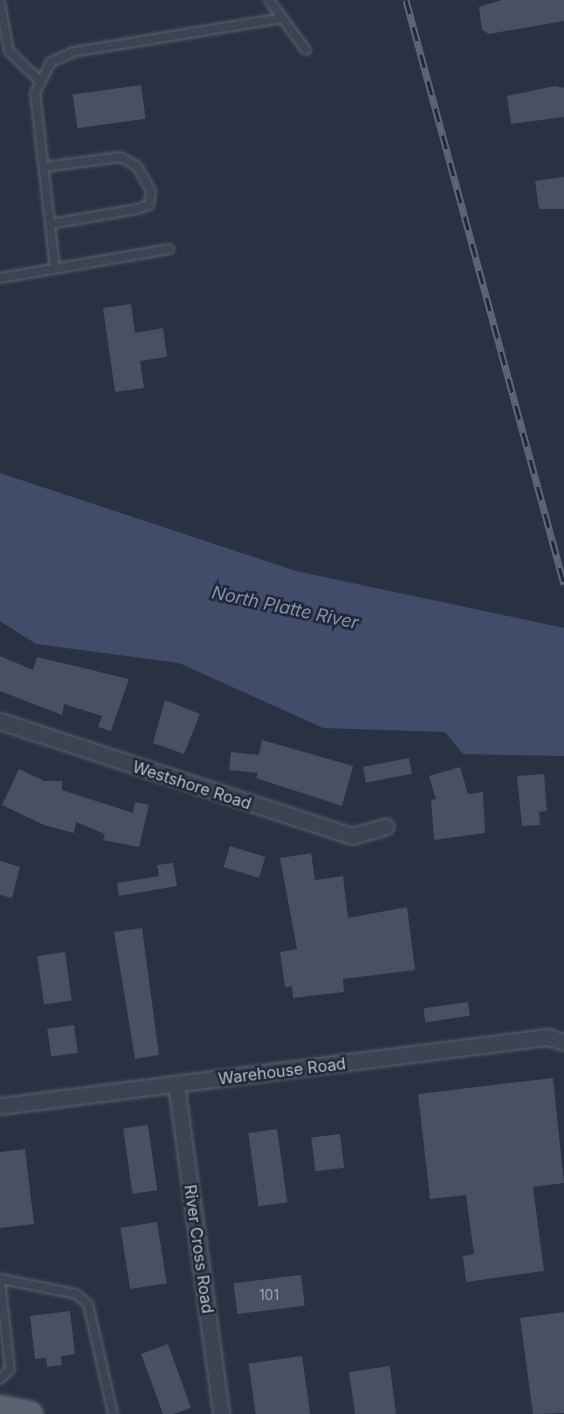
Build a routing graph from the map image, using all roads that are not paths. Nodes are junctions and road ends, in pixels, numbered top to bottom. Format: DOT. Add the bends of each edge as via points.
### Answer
graph roads {
  1 [pos="269,0"];
  2 [pos="0,3"];
  3 [pos="282,18"];
  4 [pos="306,50"];
  5 [pos="38,79"];
  6 [pos="44,167"];
  7 [pos="50,224"];
  8 [pos="170,249"];
  9 [pos="55,268"];
  10 [pos="0,278"];
  11 [pos="0,721"];
  12 [pos="386,826"];
  13 [pos="564,1042"];
  14 [pos="176,1084"];
  15 [pos="0,1106"];
  16 [pos="1,1279"];
  17 [pos="0,1379"];
  18 [pos="0,1408"];
  19 [pos="30,1414"];
  20 [pos="113,1414"];
  21 [pos="221,1414"];
  1 -- 3 [label="lane"];
  2 -- 5 [label="lane" via="9,51"];
  3 -- 4 [label="lane"];
  3 -- 5 [label="lane" via="73,52 51,62"];
  5 -- 6 [label="lane"];
  6 -- 7 [label="lane"];
  6 -- 7 [label="lane" via="120,157 137,166 151,191 149,205 137,209"];
  7 -- 9 [label="lane"];
  8 -- 9 [label="lane"];
  9 -- 10 [label="lane"];
  11 -- 12 [label="street, Westshore Road" via="352,836"];
  13 -- 14 [label="street, Warehouse Road" via="547,1037"];
  14 -- 15 [label="street, Warehouse Road"];
  14 -- 21 [label="street, River Cross Road"];
  16 -- 17 [label="lane" via="10,1369"];
  16 -- 20 [label="lane" via="76,1294 88,1304"];
  18 -- 19 [label="main road"];
}
